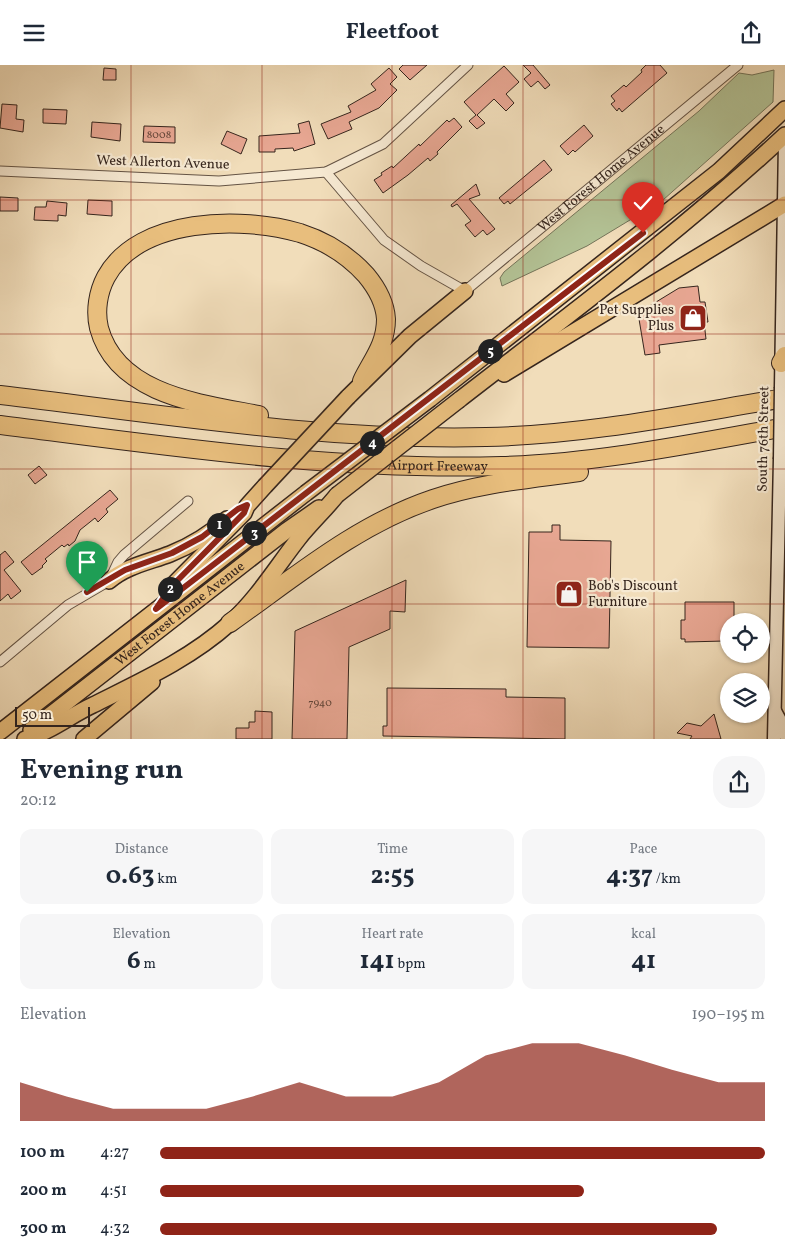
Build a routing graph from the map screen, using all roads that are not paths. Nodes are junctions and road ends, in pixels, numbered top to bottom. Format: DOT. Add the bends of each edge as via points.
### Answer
graph roads {
  1 [pos="468,65"];
  2 [pos="738,65"];
  3 [pos="785,109"];
  4 [pos="785,135"];
  5 [pos="785,141"];
  6 [pos="0,171"];
  7 [pos="326,172"];
  8 [pos="784,180"];
  9 [pos="784,204"];
  10 [pos="465,291"];
  11 [pos="783,359"];
  12 [pos="362,381"];
  13 [pos="0,395"];
  14 [pos="465,396"];
  15 [pos="785,398"];
  16 [pos="0,425"];
  17 [pos="785,427"];
  18 [pos="304,431"];
  19 [pos="670,448"];
  20 [pos="782,462"];
  21 [pos="337,495"];
  22 [pos="188,501"];
  23 [pos="247,505"];
  24 [pos="777,545"];
  25 [pos="785,564"];
  26 [pos="109,581"];
  27 [pos="780,590"];
  28 [pos="156,609"];
  29 [pos="230,623"];
  30 [pos="0,662"];
  31 [pos="174,665"];
  32 [pos="779,708"];
  33 [pos="0,731"];
  34 [pos="785,735"];
  35 [pos="20,739"];
  36 [pos="26,739"];
  37 [pos="84,739"];
  38 [pos="774,739"];
  1 -- 7 [label="street, West Allerton Avenue" via="383,145"];
  2 -- 10 [label="street, West Forest Home Avenue"];
  3 -- 28 [label="main road, West Forest Home Avenue, bridge" via="696,189"];
  4 -- 14 [label="main road, West Forest Home Avenue" via="659,245"];
  5 -- 8 [label="main road, South 76th Street"];
  6 -- 7 [label="street, West Allerton Avenue" via="219,181"];
  7 -- 10 [label="street" via="384,240"];
  8 -- 9 [label="main road, South 76th Street"];
  9 -- 11 [label="main road, South 76th Street"];
  9 -- 14 [label="main road"];
  10 -- 12 [label="main road" via="410,335 371,377"];
  11 -- 20 [label="main road, South 76th Street, bridge"];
  12 -- 18 [label="highway" via="382,344 386,317 383,303 371,280 332,247 298,233 269,227 209,224 160,235 117,260 102,284 97,303 98,323 104,344 128,372 171,395 275,419"];
  12 -- 23 [label="main road, bridge"];
  13 -- 18 [label="highway, Airport Freeway"];
  14 -- 21 [label="main road, West Forest Home Avenue, bridge"];
  15 -- 18 [label="highway, Airport Freeway" via="624,424 530,435 440,437"];
  16 -- 19 [label="highway, Airport Freeway" via="329,464 426,467 545,464"];
  17 -- 19 [label="highway, Airport Freeway"];
  19 -- 29 [label="highway" via="640,463 479,487 405,510 333,549"];
  20 -- 24 [label="main road, South 76th Street"];
  21 -- 29 [label="main road"];
  21 -- 35 [label="main road, West Forest Home Avenue" via="286,531"];
  22 -- 26 [label="street" via="124,555"];
  23 -- 26 [label="main road" via="202,537 172,553 125,570"];
  23 -- 28 [label="main road" via="244,513 171,587"];
  24 -- 25 [label="main road"];
  24 -- 27 [label="main road, South 76th Street"];
  26 -- 30 [label="street" via="68,605"];
  27 -- 32 [label="main road, South 76th Street"];
  28 -- 33 [label="main road, West Forest Home Avenue"];
  29 -- 31 [label="main road"];
  31 -- 36 [label="main road"];
  31 -- 37 [label="main road"];
  32 -- 34 [label="main road"];
  32 -- 38 [label="main road, South 76th Street"];
}
